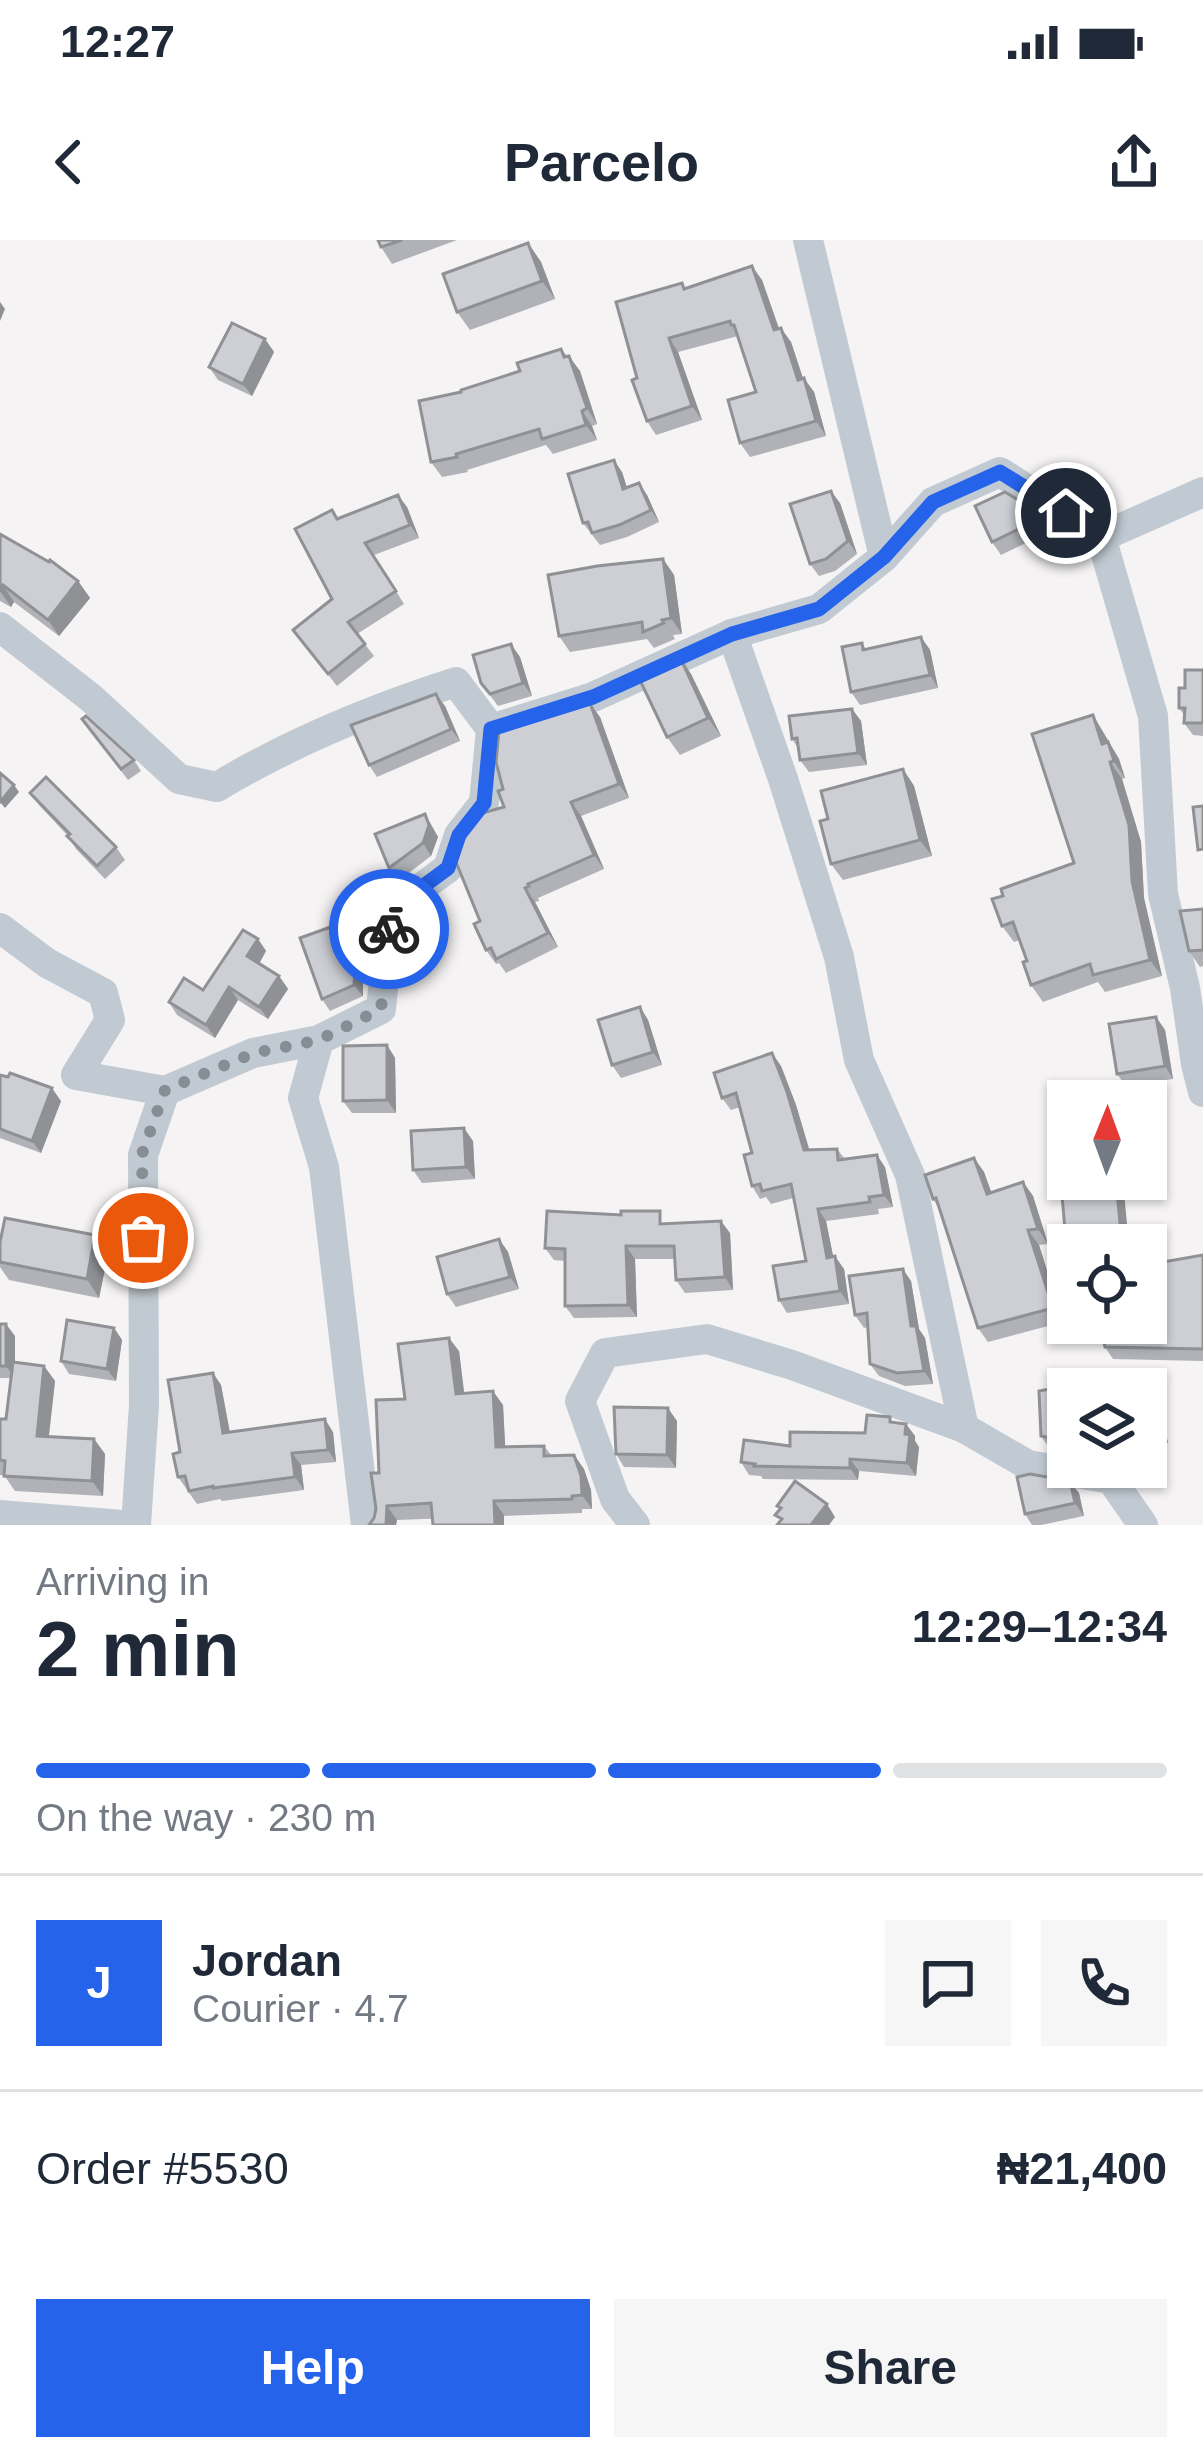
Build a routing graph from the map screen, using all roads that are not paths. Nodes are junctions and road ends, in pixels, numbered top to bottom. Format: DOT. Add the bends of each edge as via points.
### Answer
graph roads {
  1 [pos="808,240"];
  2 [pos="1203,492"];
  3 [pos="1101,537"];
  4 [pos="884,557"];
  5 [pos="0,627"];
  6 [pos="732,634"];
  7 [pos="491,729"];
  8 [pos="0,928"];
  9 [pos="319,1040"];
  10 [pos="165,1090"];
  11 [pos="1203,1092"];
  12 [pos="964,1428"];
  13 [pos="0,1515"];
  14 [pos="122,1525"];
  15 [pos="136,1525"];
  16 [pos="366,1525"];
  17 [pos="635,1525"];
  18 [pos="1142,1525"];
  1 -- 4 [label="street"];
  2 -- 3 [label="street"];
  3 -- 4 [label="street" via="1000,472 933,502"];
  3 -- 11 [label="street" via="1153,716 1163,894"];
  4 -- 6 [label="street" via="819,609"];
  5 -- 7 [label="street" via="178,779 217,787 373,709 456,682"];
  6 -- 7 [label="street" via="593,697"];
  6 -- 12 [label="street" via="839,957 860,1060 910,1175"];
  7 -- 9 [label="street" via="484,803 459,835 448,868 391,910 381,1009"];
  8 -- 10 [label="street" via="104,993 110,1020 76,1075"];
  9 -- 10 [label="street" via="254,1053"];
  9 -- 16 [label="street" via="303,1098 324,1167"];
  10 -- 15 [label="street" via="142,1154 144,1405"];
  12 -- 17 [label="street" via="707,1339 605,1353 580,1401 615,1499"];
  12 -- 18 [label="street" via="1028,1465 1111,1479"];
  13 -- 14 [label="street"];
}
